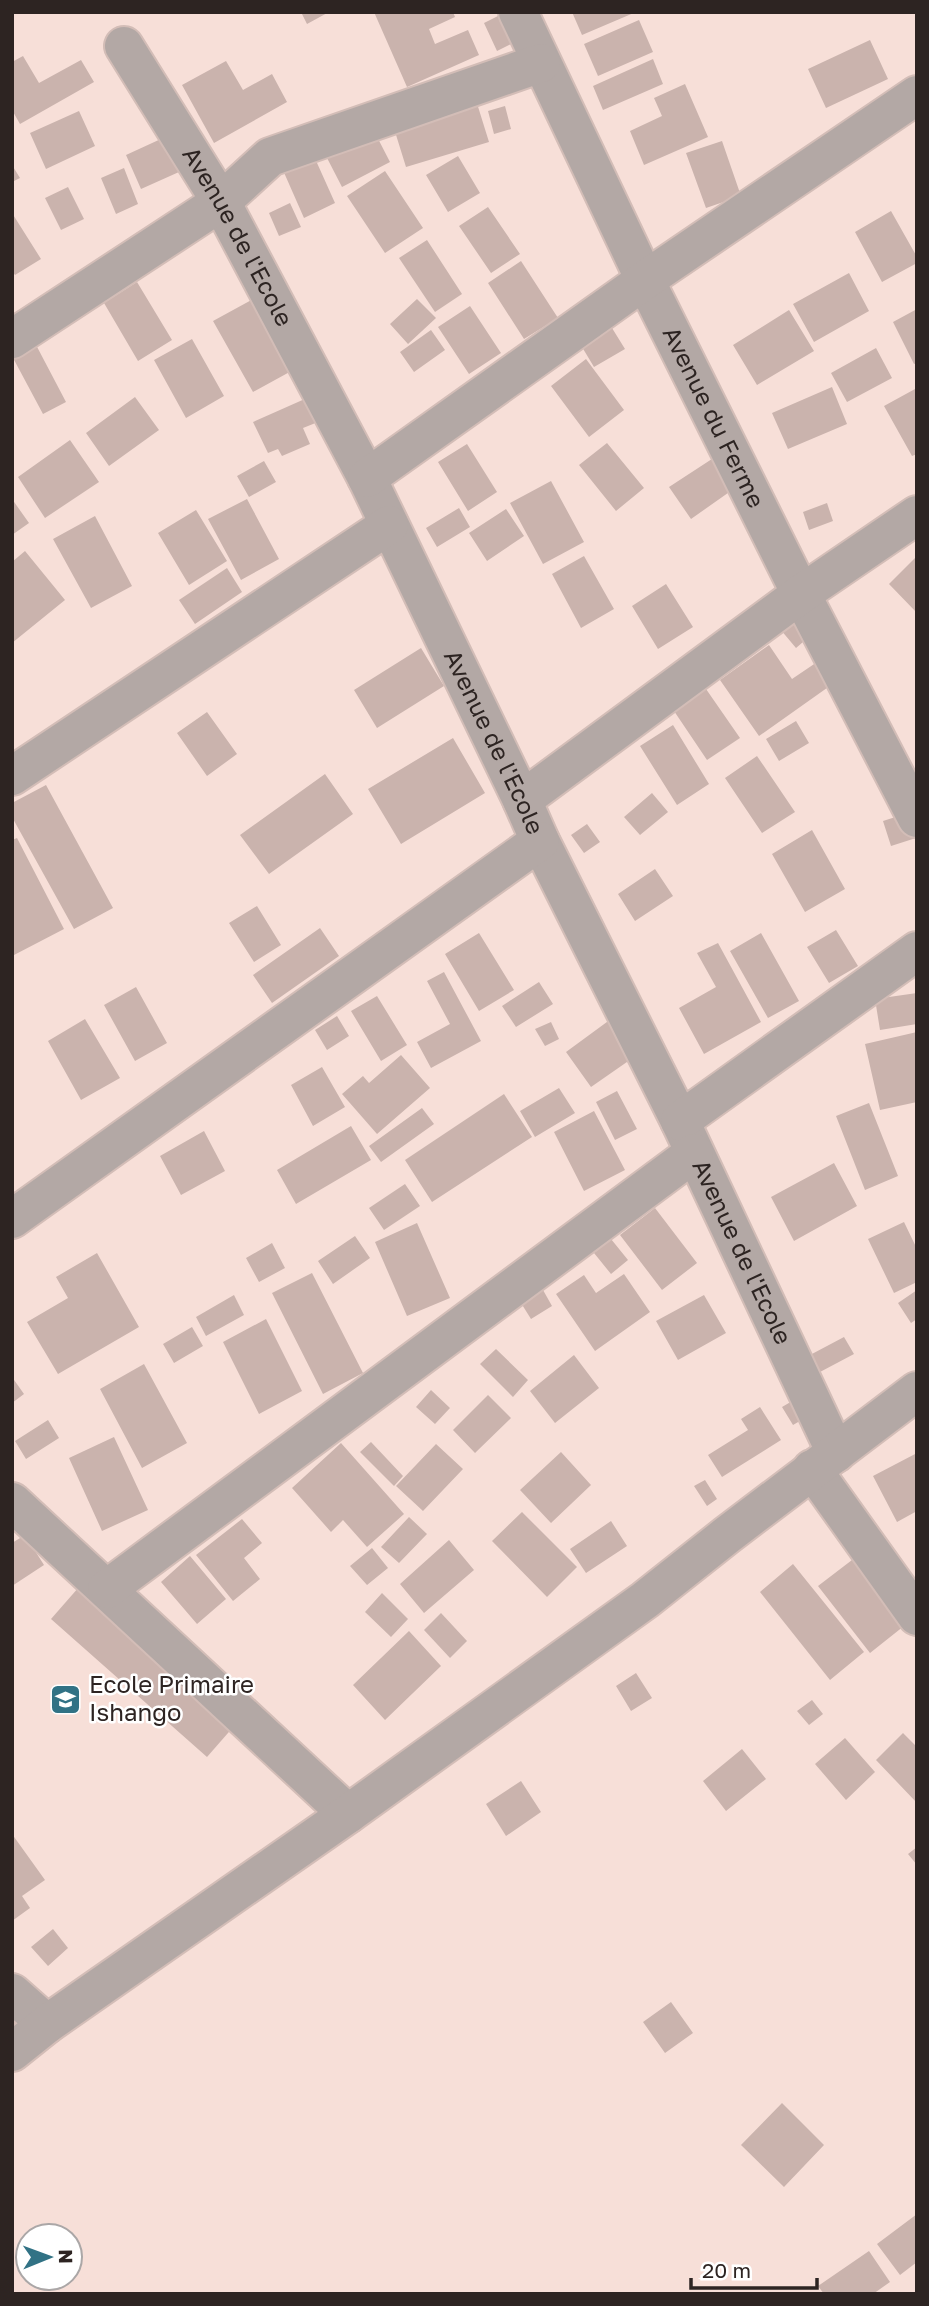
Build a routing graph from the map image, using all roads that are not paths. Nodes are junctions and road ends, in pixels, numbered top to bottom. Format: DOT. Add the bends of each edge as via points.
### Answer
graph roads {
  1 [pos="518,12"];
  2 [pos="124,46"];
  3 [pos="541,63"];
  4 [pos="917,95"];
  5 [pos="221,202"];
  6 [pos="645,280"];
  7 [pos="12,339"];
  8 [pos="367,478"];
  9 [pos="917,515"];
  10 [pos="389,525"];
  11 [pos="801,594"];
  12 [pos="12,776"];
  13 [pos="522,800"];
  14 [pos="917,818"];
  15 [pos="540,841"];
  16 [pos="917,951"];
  17 [pos="687,1137"];
  18 [pos="12,1219"];
  19 [pos="917,1391"];
  20 [pos="824,1461"];
  21 [pos="12,1502"];
  22 [pos="107,1589"];
  23 [pos="917,1616"];
  24 [pos="348,1814"];
  25 [pos="12,1993"];
  26 [pos="47,2024"];
  27 [pos="12,2052"];
  1 -- 3 [label="street, Avenue du Ferme"];
  2 -- 5 [label="street, Avenue de l'Ecole"];
  3 -- 5 [label="street" via="270,157"];
  3 -- 6 [label="street, Avenue du Ferme"];
  4 -- 6 [label="street"];
  5 -- 7 [label="street"];
  5 -- 8 [label="street, Avenue de l'Ecole"];
  6 -- 8 [label="street"];
  6 -- 11 [label="street, Avenue du Ferme"];
  8 -- 10 [label="street, Avenue de l'Ecole"];
  9 -- 11 [label="street"];
  10 -- 12 [label="street"];
  10 -- 13 [label="street, Avenue de l'Ecole"];
  11 -- 13 [label="street"];
  11 -- 14 [label="street, Avenue du Ferme"];
  13 -- 15 [label="street, Avenue de l'Ecole"];
  15 -- 17 [label="street, Avenue de l'Ecole"];
  15 -- 18 [label="street"];
  16 -- 17 [label="street"];
  17 -- 20 [label="street, Avenue de l'Ecole"];
  17 -- 22 [label="street"];
  19 -- 20 [label="street"];
  20 -- 23 [label="street, Avenue de l'Ecole"];
  20 -- 24 [label="street" via="645,1601"];
  21 -- 22 [label="street"];
  22 -- 24 [label="street"];
  24 -- 26 [label="street"];
  25 -- 26 [label="street"];
  26 -- 27 [label="street"];
}
